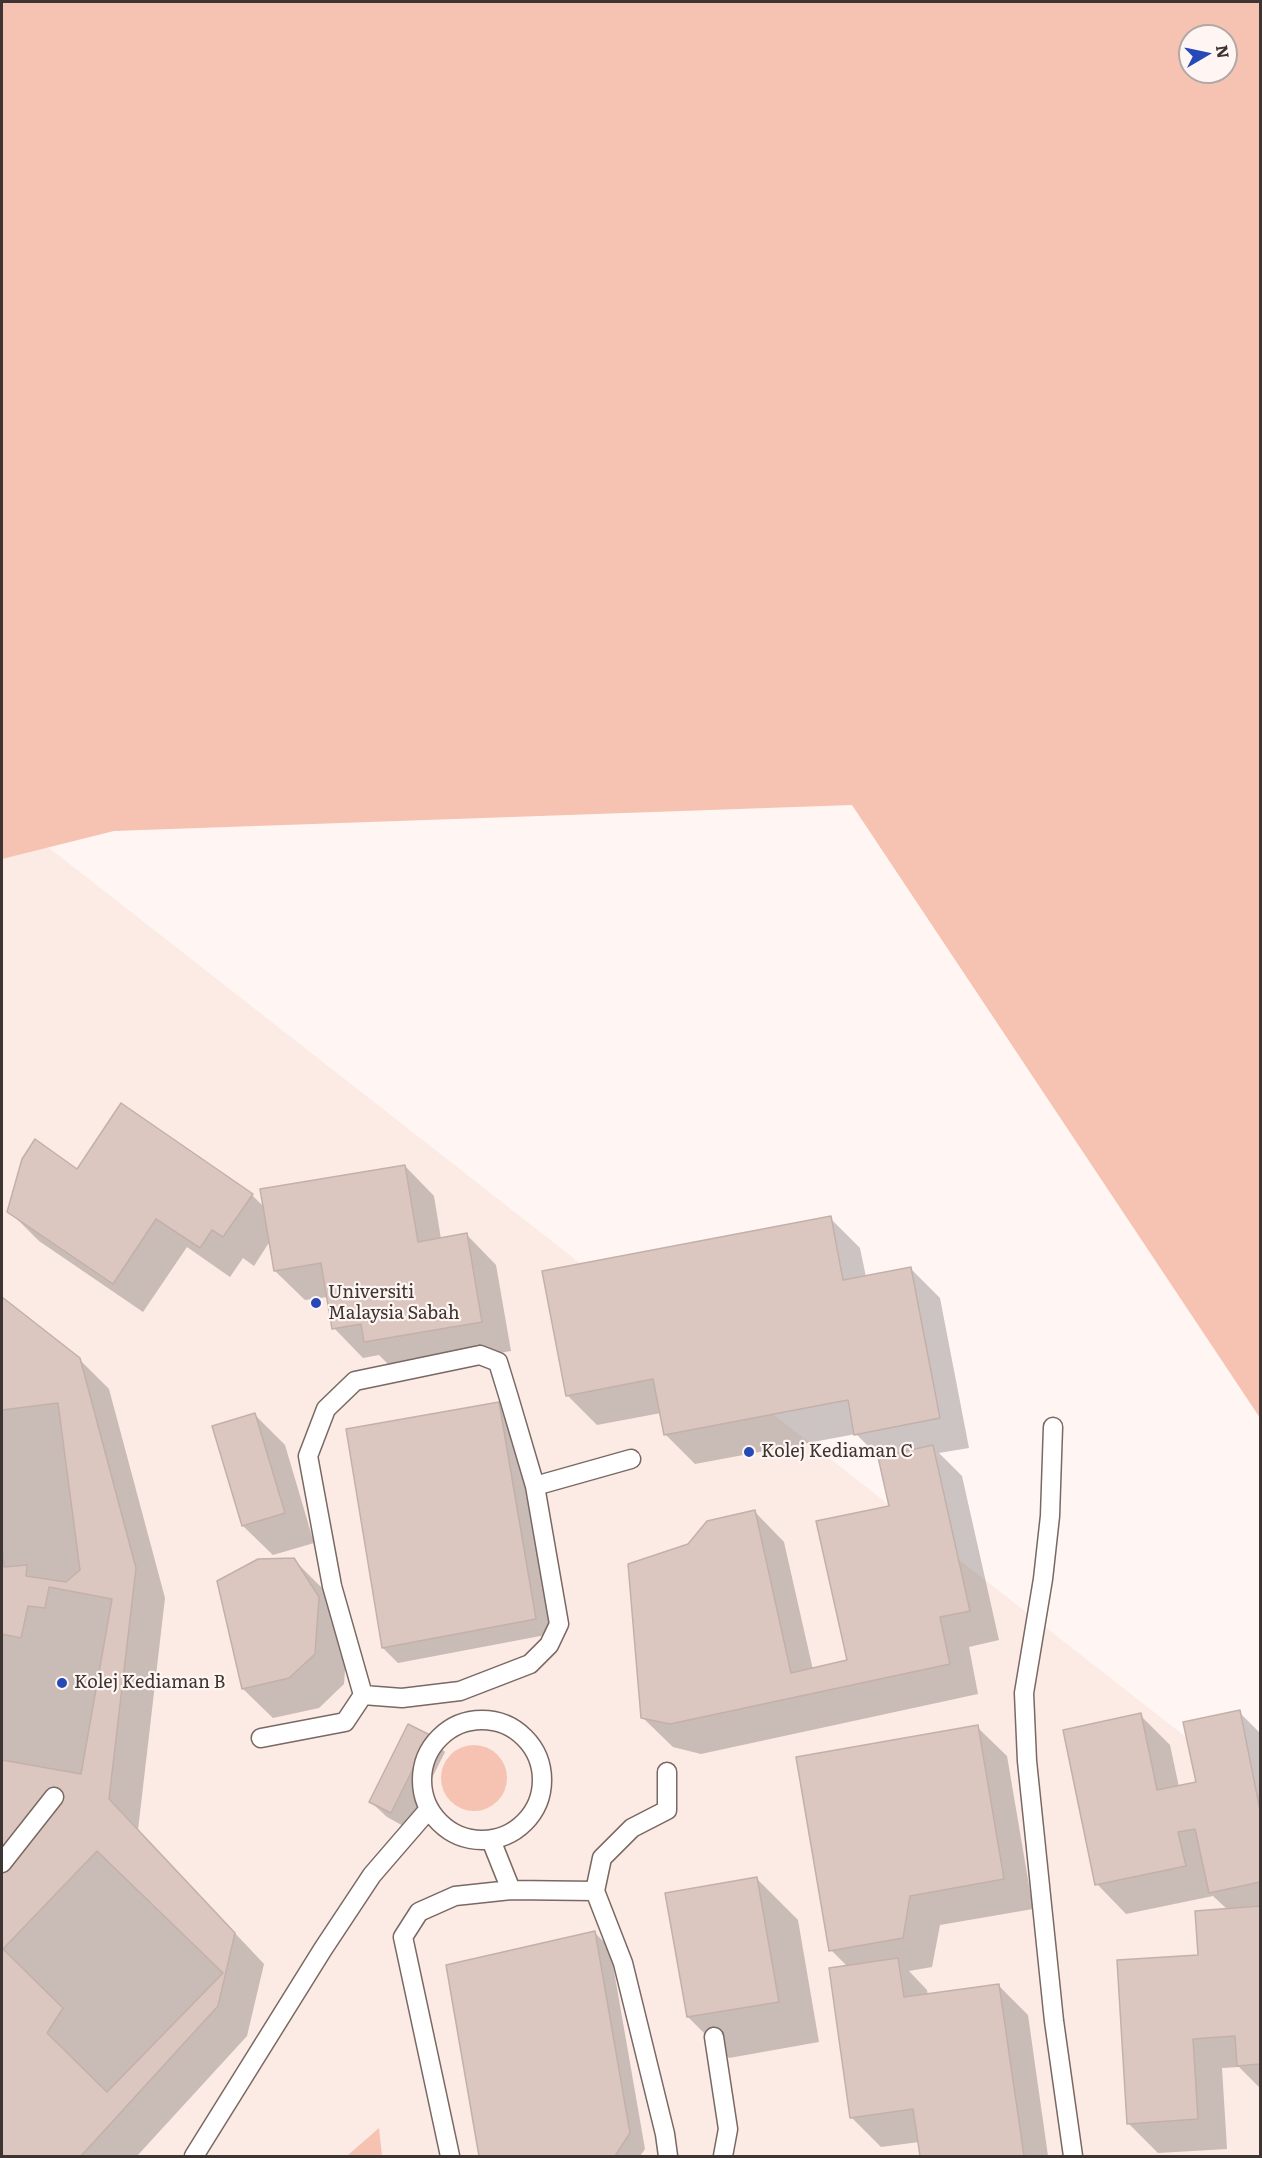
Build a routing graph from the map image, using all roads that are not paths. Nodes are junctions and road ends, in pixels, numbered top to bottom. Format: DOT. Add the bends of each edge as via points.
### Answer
graph roads {
  1 [pos="1053,1427"];
  2 [pos="631,1459"];
  3 [pos="535,1486"];
  4 [pos="460,1691"];
  5 [pos="363,1695"];
  6 [pos="466,1721"];
  7 [pos="261,1738"];
  8 [pos="668,1772"];
  9 [pos="54,1797"];
  10 [pos="429,1809"];
  11 [pos="491,1840"];
  12 [pos="2,1863"];
  13 [pos="511,1890"];
  14 [pos="595,1891"];
  15 [pos="714,2037"];
  16 [pos="194,2157"];
  17 [pos="450,2157"];
  18 [pos="668,2157"];
  19 [pos="723,2157"];
  20 [pos="1073,2157"];
  1 -- 20 [label="lane" via="1050,1516 1024,1693 1027,1761 1054,2020"];
  2 -- 3 [label="lane"];
  3 -- 4 [label="lane" via="559,1624 549,1645 530,1664"];
  3 -- 5 [label="lane" via="498,1362 480,1355 355,1381 326,1409 308,1456 332,1586"];
  4 -- 5 [label="lane" via="402,1698"];
  4 -- 6 [label="lane"];
  5 -- 7 [label="lane" via="345,1722"];
  6 -- 10 [label="lane" via="439,1737 430,1749 422,1780"];
  6 -- 11 [label="lane" via="485,1719 513,1728 534,1749 541,1767 542,1787 537,1806 526,1822 510,1834"];
  8 -- 14 [label="lane" via="666,1810 632,1828 602,1858"];
  9 -- 12 [label="lane"];
  10 -- 11 [label="lane" via="438,1822 462,1838"];
  10 -- 16 [label="lane" via="372,1875"];
  11 -- 13 [label="lane"];
  13 -- 14 [label="lane"];
  13 -- 17 [label="lane" via="454,1896 419,1912 403,1937"];
  14 -- 18 [label="lane" via="623,1964"];
  15 -- 19 [label="lane" via="728,2129"];
}
